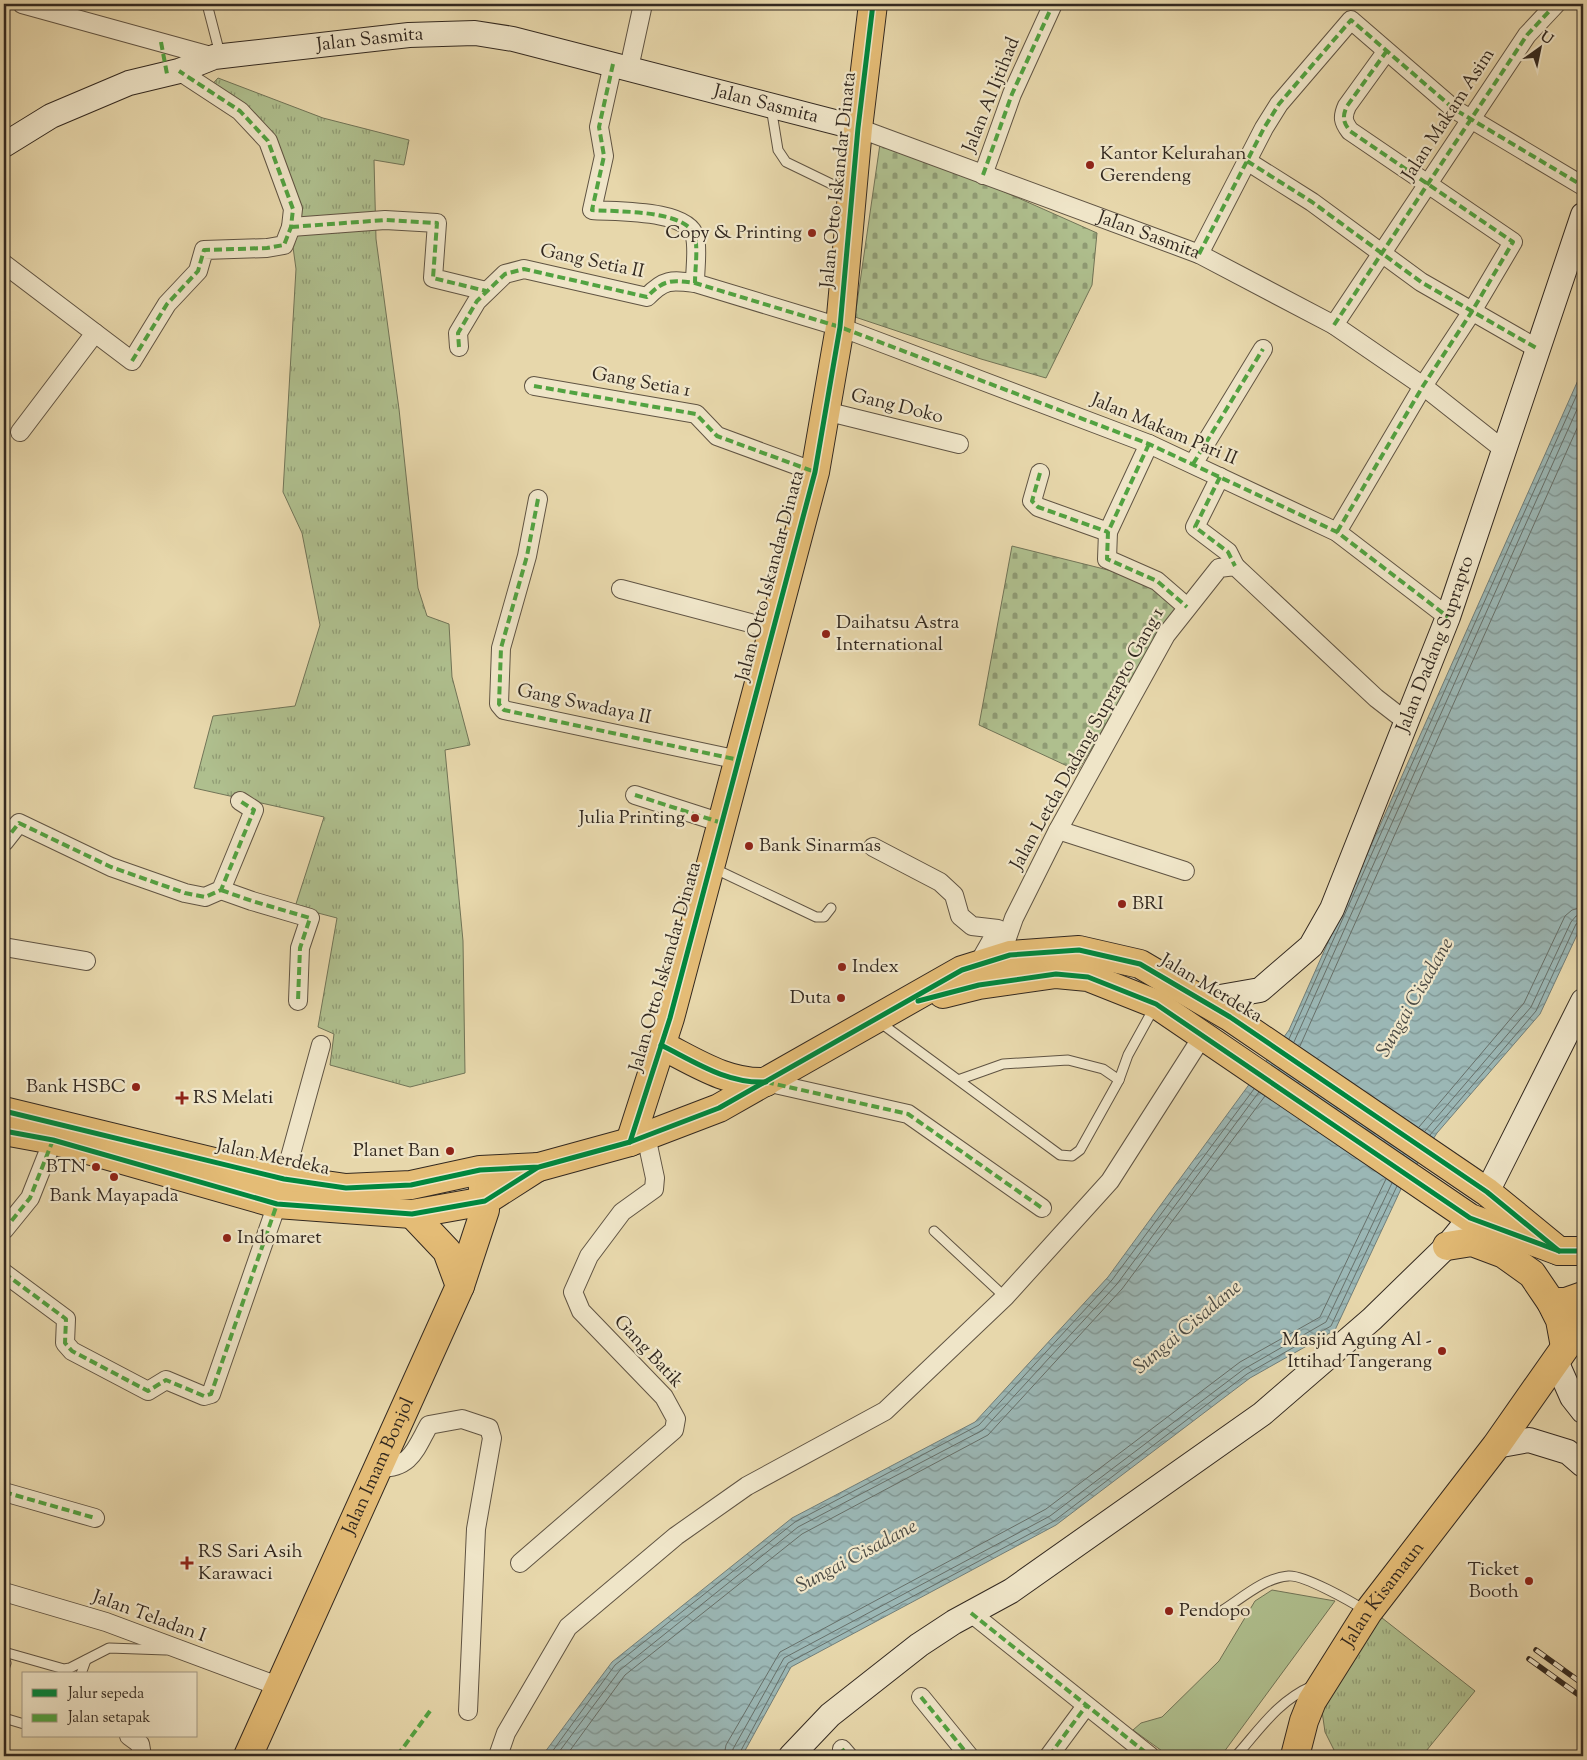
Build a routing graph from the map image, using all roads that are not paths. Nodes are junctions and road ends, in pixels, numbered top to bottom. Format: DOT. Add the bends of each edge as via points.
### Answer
graph roads {
  1 [pos="22,4"];
  2 [pos="207,4"];
  3 [pos="643,4"];
  4 [pos="872,4"];
  5 [pos="1053,4"];
  6 [pos="1556,4"];
  7 [pos="1386,52"];
  8 [pos="200,63"];
  9 [pos="621,66"];
  10 [pos="771,105"];
  11 [pos="1472,121"];
  12 [pos="858,128"];
  13 [pos="4,145"];
  14 [pos="1247,161"];
  15 [pos="984,175"];
  16 [pos="1430,184"];
  17 [pos="1583,186"];
  18 [pos="852,195"];
  19 [pos="1583,215"];
  20 [pos="291,226"];
  21 [pos="1382,253"];
  22 [pos="1199,254"];
  23 [pos="6,269"];
  24 [pos="695,283"];
  25 [pos="486,291"];
  26 [pos="1471,313"];
  27 [pos="1334,325"];
  28 [pos="840,327"];
  29 [pos="94,333"];
  30 [pos="459,347"];
  31 [pos="1263,349"];
  32 [pos="1538,349"];
  33 [pos="534,386"];
  34 [pos="1424,386"];
  35 [pos="825,411"];
  36 [pos="20,432"];
  37 [pos="959,444"];
  38 [pos="1149,444"];
  39 [pos="1504,450"];
  40 [pos="1192,464"];
  41 [pos="814,472"];
  42 [pos="1040,473"];
  43 [pos="1220,477"];
  44 [pos="538,499"];
  45 [pos="1108,532"];
  46 [pos="1337,532"];
  47 [pos="1235,566"];
  48 [pos="621,589"];
  49 [pos="1187,607"];
  50 [pos="1448,617"];
  51 [pos="773,629"];
  52 [pos="1407,722"];
  53 [pos="739,760"];
  54 [pos="635,795"];
  55 [pos="240,801"];
  56 [pos="722,824"];
  57 [pos="1058,830"];
  58 [pos="4,842"];
  59 [pos="873,847"];
  60 [pos="711,867"];
  61 [pos="1185,871"];
  62 [pos="221,890"];
  63 [pos="832,908"];
  64 [pos="4,946"];
  65 [pos="86,961"];
  66 [pos="989,962"];
  67 [pos="1202,1000"];
  68 [pos="298,1001"];
  69 [pos="1583,1002"];
  70 [pos="1156,1004"];
  71 [pos="903,1005"];
  72 [pos="876,1019"];
  73 [pos="1207,1040"];
  74 [pos="321,1044"];
  75 [pos="661,1045"];
  76 [pos="958,1080"];
  77 [pos="1119,1080"];
  78 [pos="766,1082"];
  79 [pos="4,1111"];
  80 [pos="4,1131"];
  81 [pos="638,1139"];
  82 [pos="53,1140"];
  83 [pos="138,1153"];
  84 [pos="539,1166"];
  85 [pos="480,1170"];
  86 [pos="1480,1187"];
  87 [pos="281,1191"];
  88 [pos="485,1201"];
  89 [pos="1042,1208"];
  90 [pos="412,1214"];
  91 [pos="1470,1218"];
  92 [pos="4,1230"];
  93 [pos="934,1231"];
  94 [pos="1447,1246"];
  95 [pos="1571,1251"];
  96 [pos="4,1273"];
  97 [pos="460,1286"];
  98 [pos="1583,1296"];
  99 [pos="1005,1297"];
  100 [pos="1551,1302"];
  101 [pos="1583,1322"];
  102 [pos="1560,1354"];
  103 [pos="1583,1411"];
  104 [pos="1496,1446"];
  105 [pos="382,1459"];
  106 [pos="1583,1466"];
  107 [pos="4,1492"];
  108 [pos="95,1518"];
  109 [pos="520,1563"];
  110 [pos="4,1592"];
  111 [pos="1223,1610"];
  112 [pos="1368,1612"];
  113 [pos="971,1613"];
  114 [pos="184,1651"];
  115 [pos="4,1652"];
  116 [pos="86,1660"];
  117 [pos="83,1672"];
  118 [pos="1323,1681"];
  119 [pos="278,1686"];
  120 [pos="921,1697"];
  121 [pos="1086,1706"];
  122 [pos="468,1711"];
  123 [pos="4,1718"];
  124 [pos="22,1723"];
  125 [pos="132,1738"];
  126 [pos="1298,1754"];
  127 [pos="142,1756"];
  128 [pos="248,1756"];
  129 [pos="498,1756"];
  130 [pos="791,1756"];
  131 [pos="969,1756"];
  132 [pos="1049,1756"];
  133 [pos="1150,1756"];
  134 [pos="1236,1756"];
  1 -- 8 [label="street"];
  2 -- 8 [label="lane"];
  3 -- 9 [label="street"];
  4 -- 12 [label="main road, Jalan Otto Iskandar Dinata"];
  5 -- 15 [label="street, Jalan Al Ijtihad" via="1012,94"];
  6 -- 11 [label="street, Jalan Makam Asim" via="1527,36"];
  7 -- 11 [label="street"];
  7 -- 14 [label="street" via="1351,20 1278,104"];
  7 -- 16 [label="street" via="1347,106 1344,124 1350,132"];
  8 -- 9 [label="street, Jalan Sasmita" via="409,35 476,33 513,38"];
  8 -- 13 [label="street, Jalan Sasmita" via="120,86 51,116"];
  8 -- 20 [label="street" via="268,141 292,209"];
  9 -- 10 [label="street, Jalan Sasmita"];
  9 -- 24 [label="street" via="599,127 604,156 592,210 671,216 690,226 695,236"];
  10 -- 12 [label="street, Jalan Sasmita"];
  10 -- 18 [label="lane" via="780,156"];
  11 -- 16 [label="street, Jalan Makam Asim"];
  11 -- 17 [label="street"];
  12 -- 15 [label="street, Jalan Sasmita"];
  12 -- 18 [label="main road, Jalan Otto Iskandar Dinata"];
  14 -- 21 [label="street"];
  14 -- 22 [label="street"];
  15 -- 22 [label="street, Jalan Sasmita"];
  16 -- 21 [label="street, Jalan Makam Asim"];
  16 -- 26 [label="street" via="1513,242"];
  18 -- 28 [label="main road, Jalan Otto Iskandar Dinata"];
  19 -- 32 [label="street, Jalan Dadang Suprapto"];
  20 -- 25 [label="street" via="385,220 437,223 433,278"];
  20 -- 29 [label="street" via="284,245 204,250 198,271 167,304 132,361"];
  21 -- 26 [label="street"];
  21 -- 27 [label="street, Jalan Makam Asim"];
  22 -- 27 [label="street, Jalan Sasmita"];
  23 -- 29 [label="street"];
  24 -- 25 [label="street, Gang Setia II" via="674,281 659,284 647,297 524,269 505,274"];
  24 -- 28 [label="street, Gang Setia II"];
  25 -- 30 [label="street, Gang Setia II" via="458,333"];
  26 -- 32 [label="street"];
  26 -- 34 [label="street"];
  27 -- 34 [label="street, Jalan Sasmita"];
  28 -- 35 [label="main road, Jalan Otto Iskandar Dinata"];
  28 -- 38 [label="street, Jalan Makam Pari II"];
  29 -- 36 [label="street"];
  31 -- 40 [label="street"];
  32 -- 39 [label="street, Jalan Dadang Suprapto"];
  33 -- 41 [label="street, Gang Setia 1" via="696,414 717,436"];
  34 -- 39 [label="street, Jalan Sasmita"];
  34 -- 46 [label="street"];
  35 -- 37 [label="street, Gang Doko"];
  35 -- 41 [label="main road, Jalan Otto Iskandar Dinata"];
  38 -- 40 [label="street, Jalan Makam Pari II"];
  38 -- 45 [label="street"];
  39 -- 50 [label="street, Jalan Dadang Suprapto"];
  40 -- 43 [label="street, Jalan Makam Pari II"];
  41 -- 51 [label="main road, Jalan Otto Iskandar Dinata"];
  42 -- 45 [label="street" via="1032,501 1038,508"];
  43 -- 46 [label="street, Jalan Makam Pari II"];
  43 -- 47 [label="street" via="1195,527 1228,552"];
  44 -- 53 [label="street, Gang Swadaya II" via="501,648 500,704 504,710"];
  45 -- 49 [label="street" via="1107,558 1157,581"];
  46 -- 50 [label="street, Jalan Makam Pari II"];
  47 -- 49 [label="street, Jalan Letda Dadang Suprapto Gang 1" via="1218,568"];
  47 -- 52 [label="street" via="1376,698"];
  48 -- 51 [label="street"];
  49 -- 57 [label="street, Jalan Letda Dadang Suprapto Gang 1" via="1166,635"];
  50 -- 52 [label="street, Jalan Dadang Suprapto"];
  51 -- 53 [label="main road, Jalan Otto Iskandar Dinata"];
  52 -- 67 [label="street, Jalan Dadang Suprapto" via="1332,909 1311,946 1260,990"];
  53 -- 56 [label="main road, Jalan Otto Iskandar Dinata"];
  54 -- 56 [label="street"];
  55 -- 62 [label="street" via="254,810"];
  56 -- 60 [label="main road, Jalan Otto Iskandar Dinata"];
  57 -- 61 [label="street"];
  57 -- 66 [label="street, Jalan Letda Dadang Suprapto Gang 1"];
  58 -- 62 [label="street" via="19,823 111,867 185,893 205,897"];
  59 -- 66 [label="street" via="940,882 954,895 960,916 972,926 998,928"];
  60 -- 63 [label="lane" via="816,917 824,918"];
  60 -- 75 [label="main road, Jalan Otto Iskandar Dinata"];
  62 -- 68 [label="street" via="310,918 300,948"];
  64 -- 65 [label="street"];
  66 -- 67 [label="main road, Jalan Merdeka" via="1010,955 1079,950 1140,964"];
  66 -- 71 [label="main road, Jalan Merdeka" via="962,970"];
  67 -- 86 [label="main road, Jalan Merdeka"];
  69 -- 86 [label="street"];
  70 -- 71 [label="main road, Jalan Merdeka" via="1088,977 1056,974 979,985"];
  70 -- 73 [label="main road, Jalan Merdeka"];
  70 -- 77 [label="lane" via="1128,1055"];
  71 -- 72 [label="main road, Jalan Merdeka"];
  72 -- 76 [label="lane"];
  72 -- 78 [label="main road, Jalan Merdeka"];
  73 -- 91 [label="main road, Jalan Merdeka"];
  73 -- 99 [label="street" via="1110,1181"];
  74 -- 87 [label="street"];
  75 -- 78 [label="main road" via="720,1076"];
  75 -- 81 [label="main road, Jalan Otto Iskandar Dinata"];
  76 -- 77 [label="lane" via="1003,1064 1068,1060 1103,1069"];
  76 -- 77 [label="lane" via="1060,1155 1072,1156 1080,1150"];
  78 -- 81 [label="main road, Jalan Merdeka" via="719,1108"];
  78 -- 89 [label="street" via="908,1114"];
  79 -- 83 [label="main road, Jalan Merdeka"];
  80 -- 82 [label="main road, Jalan Merdeka"];
  81 -- 84 [label="main road, Jalan Merdeka"];
  81 -- 109 [label="street, Gang Batik" via="655,1178 654,1189 622,1212 590,1256 573,1292 581,1311 664,1398 676,1419 674,1430"];
  82 -- 83 [label="main road, Jalan Merdeka"];
  82 -- 92 [label="street" via="30,1198"];
  83 -- 87 [label="main road, Jalan Merdeka"];
  84 -- 85 [label="main road, Jalan Merdeka"];
  84 -- 88 [label="main road, Jalan Merdeka"];
  85 -- 87 [label="main road, Jalan Merdeka" via="411,1185"];
  85 -- 88 [label="main road, Jalan Imam Bonjol"];
  86 -- 95 [label="main road, Jalan Merdeka"];
  87 -- 90 [label="main road, Jalan Merdeka"];
  87 -- 96 [label="street" via="211,1394 204,1396 166,1380 148,1391 72,1351 65,1343 66,1319"];
  88 -- 90 [label="main road, Jalan Merdeka"];
  88 -- 97 [label="main road, Jalan Imam Bonjol" via="485,1210"];
  90 -- 97 [label="main road" via="447,1252"];
  91 -- 94 [label="street"];
  91 -- 95 [label="main road, Jalan Merdeka"];
  93 -- 99 [label="lane"];
  94 -- 100 [label="main road" via="1472,1242 1504,1254 1532,1274"];
  94 -- 113 [label="street" via="1372,1319 1262,1414 1011,1591"];
  97 -- 105 [label="main road, Jalan Imam Bonjol"];
  98 -- 100 [label="main road" via="1566,1302"];
  99 -- 129 [label="street" via="885,1411 747,1486 676,1536 568,1627 506,1733"];
  100 -- 102 [label="main road" via="1560,1320"];
  101 -- 102 [label="main road, Jalan Kisamaun"];
  102 -- 103 [label="street" via="1572,1397"];
  102 -- 104 [label="main road, Jalan Kisamaun"];
  104 -- 106 [label="street" via="1530,1440 1568,1452"];
  104 -- 112 [label="main road, Jalan Kisamaun"];
  105 -- 119 [label="main road, Jalan Imam Bonjol"];
  105 -- 122 [label="street" via="389,1468 408,1460 429,1425 462,1419 489,1428 492,1438 476,1530"];
  107 -- 108 [label="street"];
  110 -- 114 [label="street, Jalan Teladan I" via="106,1622"];
  111 -- 112 [label="lane" via="1266,1582 1290,1575 1336,1593"];
  112 -- 118 [label="main road, Jalan Kisamaun"];
  113 -- 121 [label="street"];
  113 -- 130 [label="street" via="919,1644 880,1674 830,1715"];
  114 -- 116 [label="lane" via="109,1648"];
  114 -- 119 [label="street, Jalan Teladan I"];
  115 -- 116 [label="lane" via="58,1668 70,1668"];
  116 -- 117 [label="lane"];
  118 -- 126 [label="main road, Jalan Kisamaun" via="1306,1714"];
  118 -- 134 [label="lane" via="1293,1694"];
  119 -- 128 [label="main road, Jalan Imam Bonjol"];
  120 -- 131 [label="street"];
  121 -- 132 [label="street"];
  121 -- 133 [label="street"];
  123 -- 124 [label="lane"];
  125 -- 127 [label="street" via="140,1744"];
}
